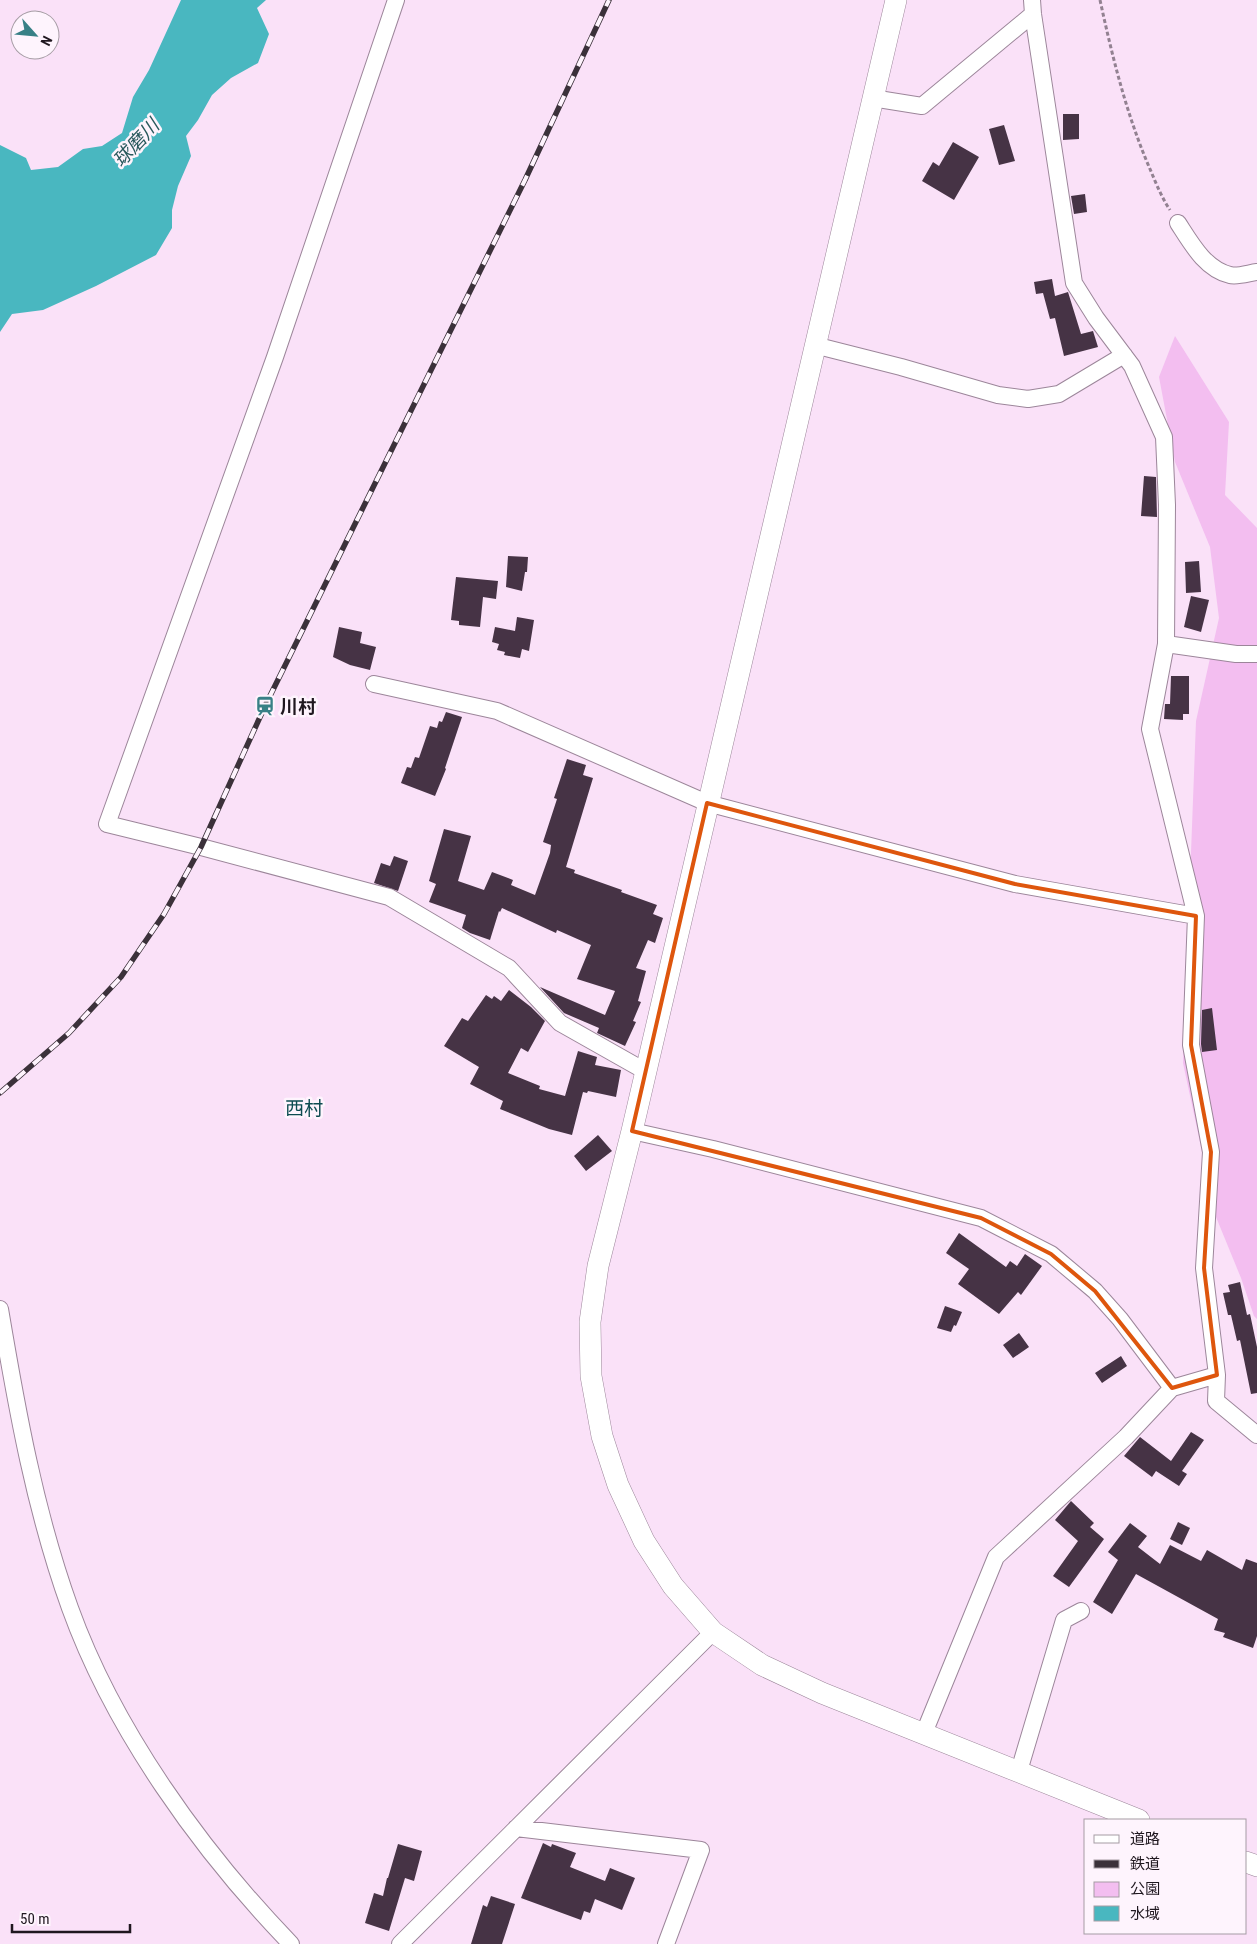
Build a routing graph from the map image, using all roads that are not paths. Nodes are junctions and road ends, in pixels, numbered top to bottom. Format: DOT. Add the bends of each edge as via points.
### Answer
graph roads {
  1 [pos="396,0"];
  2 [pos="896,0"];
  3 [pos="1033,7"];
  4 [pos="872,98"];
  5 [pos="1178,223"];
  6 [pos="1257,272"];
  7 [pos="814,346"];
  8 [pos="1124,355"];
  9 [pos="1166,644"];
  10 [pos="1257,654"];
  11 [pos="374,684"];
  12 [pos="707,803"];
  13 [pos="1196,916"];
  14 [pos="645,1071"];
  15 [pos="632,1132"];
  16 [pos="0,1309"];
  17 [pos="1217,1375"];
  18 [pos="1172,1388"];
  19 [pos="1257,1435"];
  20 [pos="1081,1611"];
  21 [pos="713,1632"];
  22 [pos="924,1733"];
  23 [pos="1019,1771"];
  24 [pos="1137,1819"];
  25 [pos="516,1828"];
  26 [pos="291,1944"];
  27 [pos="400,1944"];
  28 [pos="666,1944"];
  1 -- 14 [label="street" via="276,357 106,824 390,897 509,968 560,1024"];
  2 -- 4 [label="street"];
  3 -- 4 [label="street" via="922,106"];
  3 -- 8 [label="street" via="1074,283"];
  4 -- 7 [label="street"];
  5 -- 6 [label="street" via="1197,252 1212,266 1231,276"];
  7 -- 8 [label="street" via="998,395 1028,399 1059,394"];
  7 -- 12 [label="street"];
  8 -- 9 [label="street" via="1164,437"];
  9 -- 10 [label="street"];
  9 -- 13 [label="street" via="1150,729"];
  11 -- 12 [label="street" via="497,711"];
  12 -- 13 [label="street" via="1015,884"];
  12 -- 14 [label="street"];
  13 -- 17 [label="street" via="1191,1045 1211,1152 1204,1268"];
  14 -- 15 [label="street"];
  15 -- 18 [label="street" via="713,1149 981,1218 1051,1254 1095,1291"];
  15 -- 21 [label="street" via="598,1266 590,1322 591,1376 604,1444 618,1486 644,1542 673,1586"];
  16 -- 26 [label="street" via="22,1439 52,1553 70,1609 102,1685 205,1847"];
  17 -- 18 [label="street"];
  17 -- 19 [label="street" via="1216,1401"];
  18 -- 22 [label="street" via="1126,1437 996,1557"];
  20 -- 23 [label="street" via="1064,1620"];
  21 -- 22 [label="street" via="762,1665 822,1693"];
  21 -- 25 [label="street"];
  22 -- 23 [label="street"];
  23 -- 24 [label="street"];
  25 -- 27 [label="street"];
  25 -- 28 [label="street" via="701,1850"];
}
